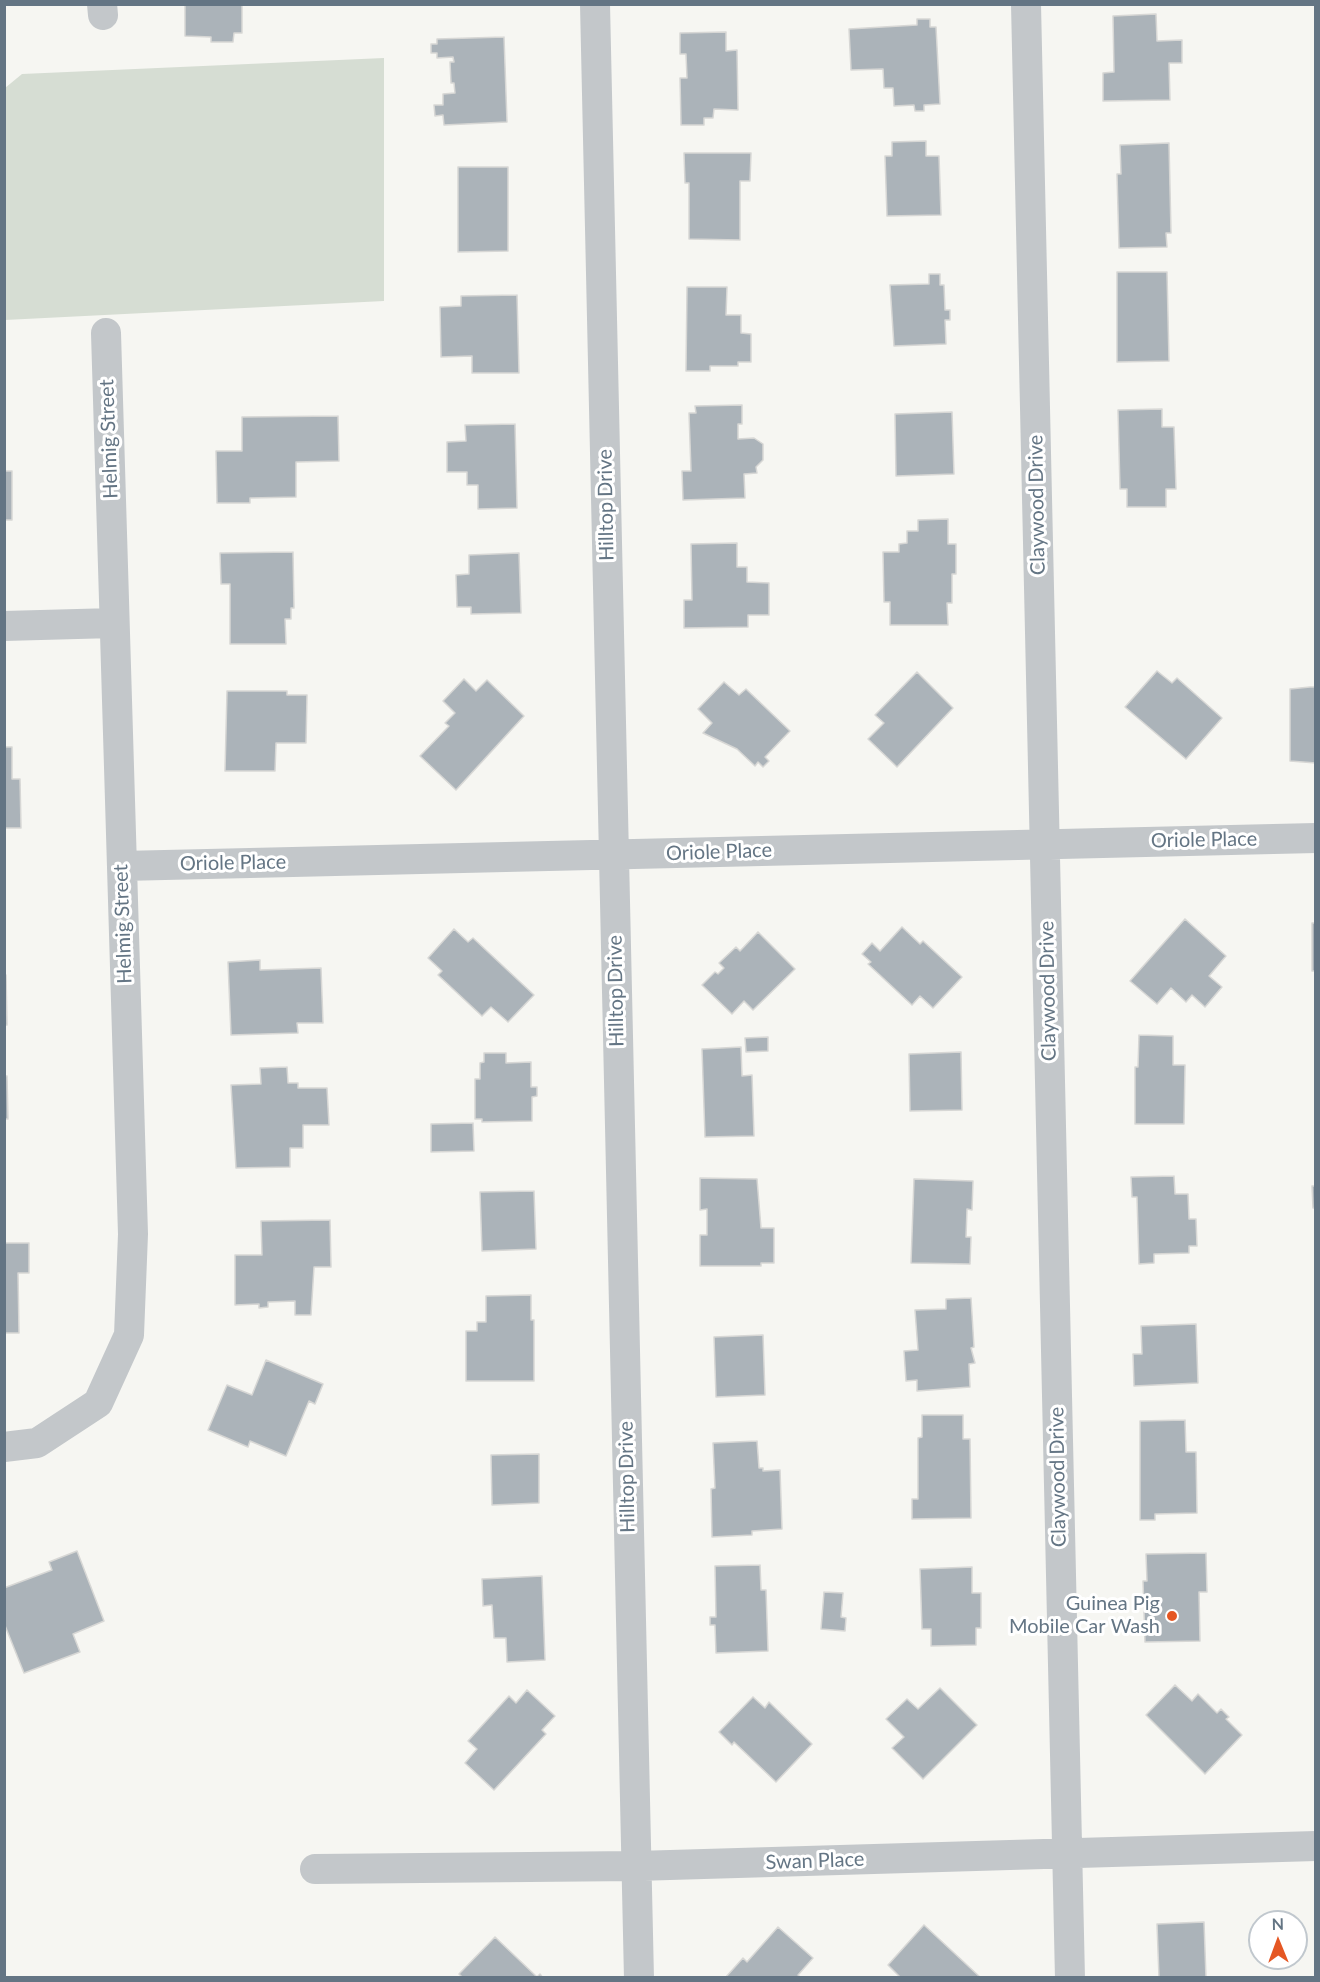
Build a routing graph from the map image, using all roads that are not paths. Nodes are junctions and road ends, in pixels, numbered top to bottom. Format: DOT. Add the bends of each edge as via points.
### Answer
graph roads {
  1 [pos="595,4"];
  2 [pos="1026,4"];
  3 [pos="106,333"];
  4 [pos="114,623"];
  5 [pos="4,626"];
  6 [pos="1316,838"];
  7 [pos="1044,843"];
  8 [pos="613,855"];
  9 [pos="122,866"];
  10 [pos="4,1447"];
  11 [pos="1316,1846"];
  12 [pos="1067,1854"];
  13 [pos="636,1866"];
  14 [pos="315,1869"];
  15 [pos="639,1977"];
  16 [pos="1070,1977"];
  1 -- 8 [label="street, Hilltop Drive"];
  2 -- 7 [label="street, Claywood Drive"];
  3 -- 4 [label="street, Helmig Street"];
  4 -- 5 [label="street"];
  4 -- 9 [label="street, Helmig Street"];
  6 -- 7 [label="street, Oriole Place"];
  7 -- 8 [label="street, Oriole Place"];
  7 -- 12 [label="street, Claywood Drive"];
  8 -- 9 [label="street, Oriole Place"];
  8 -- 13 [label="street, Hilltop Drive"];
  9 -- 10 [label="street, Helmig Street" via="133,1234 129,1335 98,1403 37,1443"];
  11 -- 12 [label="street, Swan Place"];
  12 -- 13 [label="street, Swan Place"];
  12 -- 16 [label="street, Claywood Drive"];
  13 -- 14 [label="street, Swan Place"];
  13 -- 15 [label="street, Hilltop Drive"];
}
